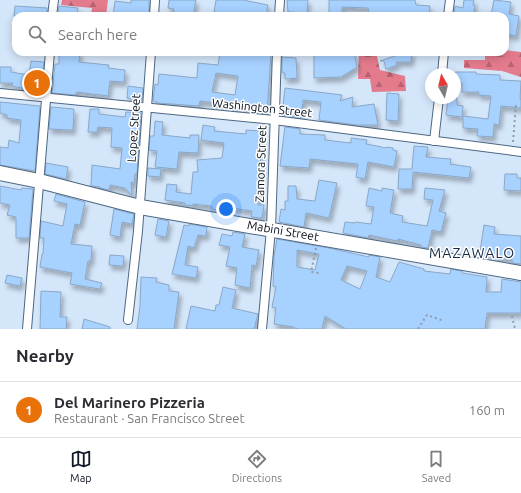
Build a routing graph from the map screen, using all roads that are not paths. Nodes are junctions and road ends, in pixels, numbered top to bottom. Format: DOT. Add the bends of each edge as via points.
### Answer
graph roads {
  1 [pos="54,0"];
  2 [pos="155,0"];
  3 [pos="280,0"];
  4 [pos="450,0"];
  5 [pos="52,12"];
  6 [pos="154,12"];
  7 [pos="279,12"];
  8 [pos="448,12"];
  9 [pos="50,56"];
  10 [pos="151,56"];
  11 [pos="277,56"];
  12 [pos="444,56"];
  13 [pos="443,68"];
  14 [pos="0,93"];
  15 [pos="47,98"];
  16 [pos="438,104"];
  17 [pos="148,108"];
  18 [pos="274,120"];
  19 [pos="434,141"];
  20 [pos="521,152"];
  21 [pos="0,173"];
  22 [pos="39,181"];
  23 [pos="140,207"];
  24 [pos="272,229"];
  25 [pos="521,273"];
  26 [pos="128,320"];
  27 [pos="26,329"];
  28 [pos="262,329"];
  1 -- 5 [label="street"];
  2 -- 6 [label="street"];
  3 -- 7 [label="street"];
  4 -- 8 [label="street"];
  9 -- 15 [label="street"];
  10 -- 17 [label="street, Lopez Street"];
  11 -- 18 [label="street, Zamora Street"];
  12 -- 13 [label="street"];
  14 -- 15 [label="street, Washington Street"];
  15 -- 17 [label="street, Washington Street"];
  15 -- 22 [label="street"];
  16 -- 19 [label="street"];
  17 -- 18 [label="street, Washington Street"];
  17 -- 23 [label="street, Lopez Street"];
  18 -- 19 [label="street, Washington Street"];
  18 -- 24 [label="street, Zamora Street"];
  19 -- 20 [label="street, Washington Street"];
  21 -- 22 [label="highway, Mabini Street"];
  22 -- 23 [label="highway, Mabini Street"];
  22 -- 27 [label="street"];
  23 -- 24 [label="highway, Mabini Street"];
  23 -- 26 [label="street, Lopez Street"];
  24 -- 25 [label="highway, Mabini Street"];
  24 -- 28 [label="street, Zamora Street"];
}
